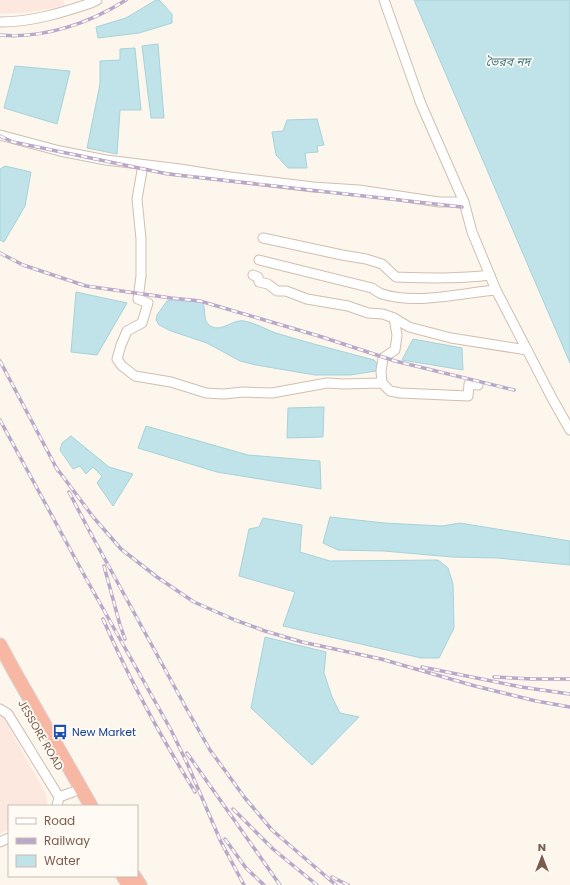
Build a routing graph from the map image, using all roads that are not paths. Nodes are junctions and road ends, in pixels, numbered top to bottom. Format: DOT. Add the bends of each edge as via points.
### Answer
graph roads {
  1 [pos="97,0"];
  2 [pos="384,0"];
  3 [pos="0,22"];
  4 [pos="0,135"];
  5 [pos="143,165"];
  6 [pos="464,202"];
  7 [pos="263,238"];
  8 [pos="259,260"];
  9 [pos="253,275"];
  10 [pos="490,275"];
  11 [pos="496,290"];
  12 [pos="394,318"];
  13 [pos="527,350"];
  14 [pos="382,382"];
  15 [pos="478,385"];
  16 [pos="570,430"];
  17 [pos="0,645"];
  18 [pos="0,663"];
  19 [pos="0,709"];
  20 [pos="74,792"];
  21 [pos="58,802"];
  22 [pos="81,805"];
  23 [pos="90,805"];
  24 [pos="126,881"];
  25 [pos="140,885"];
  1 -- 3 [label="street" via="55,15 17,22"];
  2 -- 6 [label="street" via="421,104"];
  4 -- 5 [label="street" via="106,160"];
  5 -- 6 [label="street" via="439,202"];
  5 -- 14 [label="street" via="137,199 141,239 138,299 148,303 142,323 127,331 121,345 117,359 122,366 135,376 171,382 206,394 272,394 327,383"];
  6 -- 10 [label="street" via="472,232"];
  7 -- 10 [label="street" via="366,259 382,264 396,277 450,278"];
  8 -- 11 [label="street" via="372,288 382,294 405,297 435,298"];
  9 -- 12 [label="street" via="258,277 259,282 277,290"];
  10 -- 11 [label="street"];
  11 -- 13 [label="street"];
  12 -- 13 [label="street" via="409,327 452,338"];
  12 -- 14 [label="street" via="398,335 395,350 383,358"];
  13 -- 16 [label="street"];
  14 -- 15 [label="street" via="390,391 400,393 463,396 468,396 469,384"];
  17 -- 23 [label="highway, JESSORE ROAD"];
  18 -- 20 [label="highway, JESSORE ROAD"];
  19 -- 21 [label="street" via="8,714"];
  20 -- 21 [label="street"];
  20 -- 22 [label="highway, JESSORE ROAD"];
  24 -- 25 [label="highway"];
}
